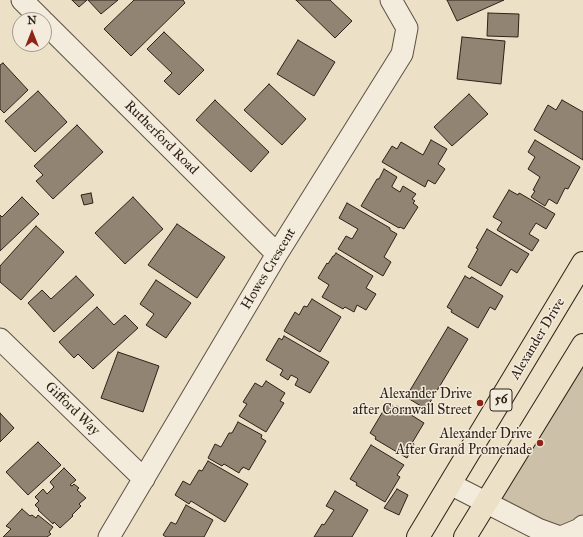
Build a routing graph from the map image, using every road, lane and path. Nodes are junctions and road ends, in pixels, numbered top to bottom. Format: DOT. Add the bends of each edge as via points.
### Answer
graph roads {
  1 [pos="22,0"];
  2 [pos="391,0"];
  3 [pos="34,12"];
  4 [pos="52,30"];
  5 [pos="277,254"];
  6 [pos="583,264"];
  7 [pos="0,339"];
  8 [pos="583,345"];
  9 [pos="144,479"];
  10 [pos="450,484"];
  11 [pos="486,502"];
  12 [pos="583,526"];
  13 [pos="109,537"];
  14 [pos="418,537"];
  15 [pos="465,537"];
  16 [pos="561,537"];
  1 -- 3 [label="street"];
  2 -- 5 [label="street, Howes Crescent" via="407,28 402,54"];
  4 -- 5 [label="street, Rutherford Road"];
  5 -- 9 [label="street, Howes Crescent"];
  6 -- 10 [label="main road, Alexander Drive / 56"];
  7 -- 9 [label="street, Gifford Way"];
  8 -- 11 [label="main road"];
  9 -- 13 [label="street, Howes Crescent"];
  10 -- 11 [label="street"];
  10 -- 14 [label="main road, Alexander Drive / 56"];
  11 -- 15 [label="main road"];
  11 -- 16 [label="street" via="538,530"];
  12 -- 16 [label="street"];
}
